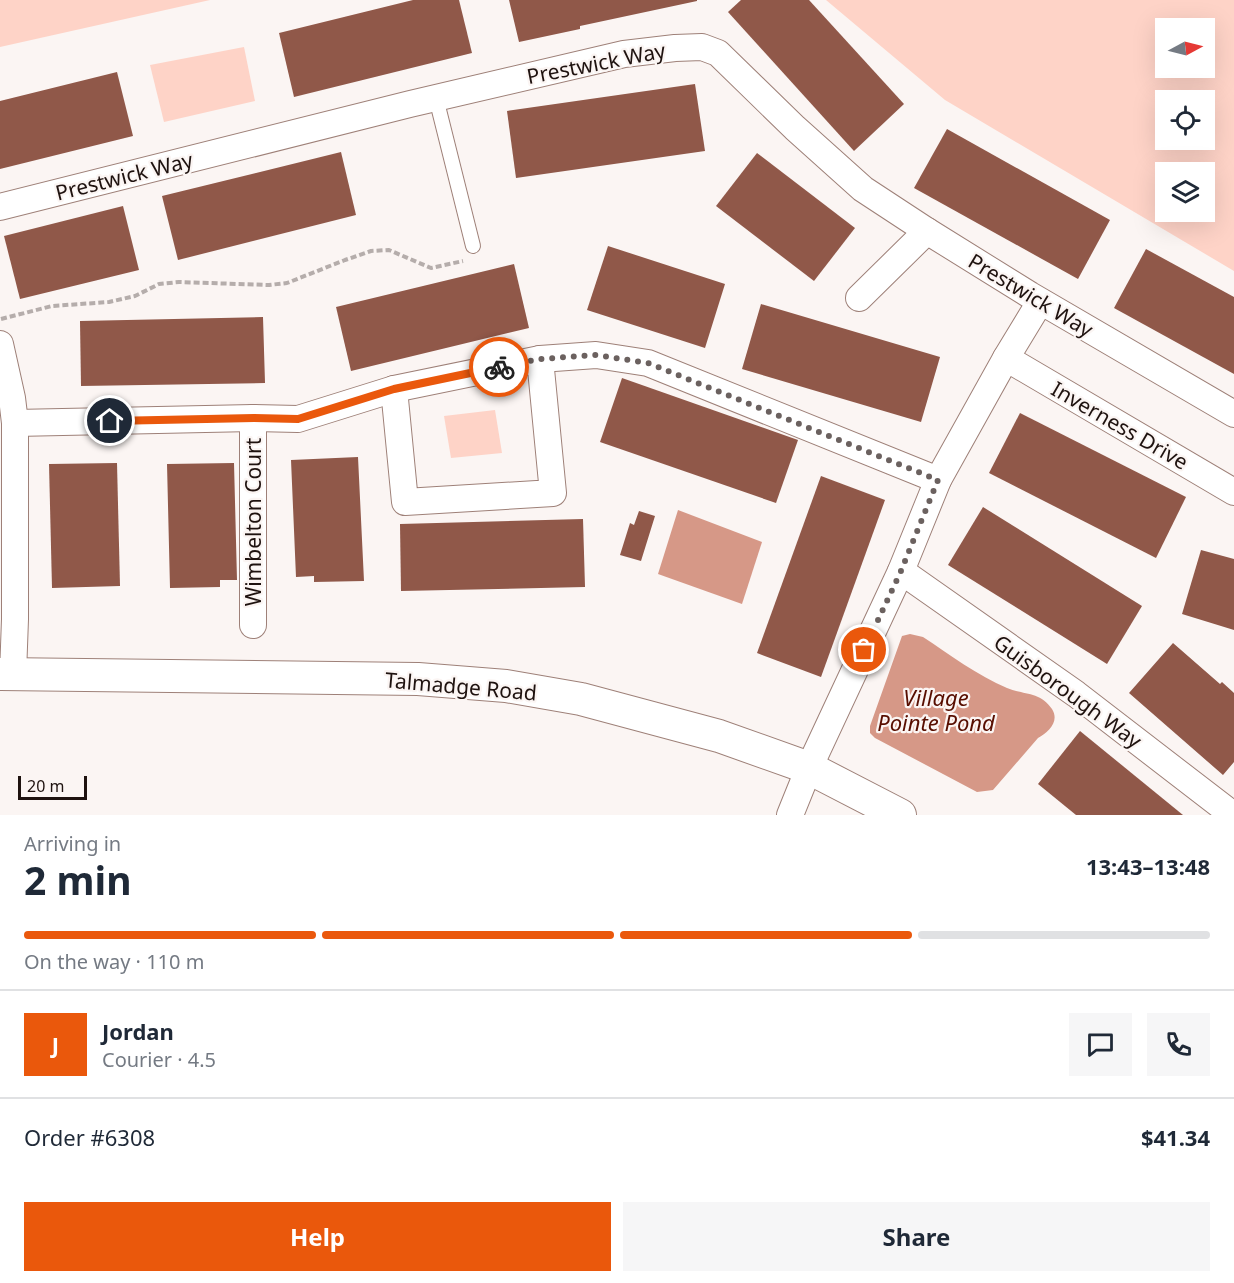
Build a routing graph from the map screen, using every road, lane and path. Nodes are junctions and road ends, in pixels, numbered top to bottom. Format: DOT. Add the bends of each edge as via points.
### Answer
graph roads {
  1 [pos="436,98"];
  2 [pos="0,207"];
  3 [pos="927,231"];
  4 [pos="473,246"];
  5 [pos="858,298"];
  6 [pos="1040,302"];
  7 [pos="0,319"];
  8 [pos="0,344"];
  9 [pos="1006,358"];
  10 [pos="540,359"];
  11 [pos="394,389"];
  12 [pos="1234,414"];
  13 [pos="254,418"];
  14 [pos="15,423"];
  15 [pos="938,480"];
  16 [pos="1234,492"];
  17 [pos="901,571"];
  18 [pos="253,625"];
  19 [pos="6,674"];
  20 [pos="809,768"];
  21 [pos="790,815"];
  22 [pos="900,815"];
  23 [pos="1233,815"];
  1 -- 2 [label="street, Prestwick Way"];
  1 -- 3 [label="street, Prestwick Way" via="624,54 702,47 718,53 863,189"];
  1 -- 4 [label="lane"];
  3 -- 5 [label="street"];
  3 -- 6 [label="street, Prestwick Way"];
  4 -- 7 [label="path" via="477,257 430,268 389,250 371,251 287,283 159,284 135,296 109,302 52,306"];
  6 -- 9 [label="street"];
  6 -- 12 [label="street, Prestwick Way"];
  8 -- 14 [label="street"];
  9 -- 15 [label="street"];
  9 -- 16 [label="street, Inverness Drive"];
  10 -- 11 [label="street"];
  10 -- 11 [label="street" via="553,493 405,502"];
  10 -- 15 [label="street" via="596,355 648,363"];
  11 -- 13 [label="street" via="298,419"];
  13 -- 14 [label="street"];
  13 -- 18 [label="street, Wimbelton Court"];
  14 -- 19 [label="street" via="15,619"];
  15 -- 17 [label="street"];
  17 -- 20 [label="street"];
  17 -- 23 [label="street, Guisborough Way" via="1076,694"];
  19 -- 20 [label="street, Talmadge Road" via="418,679 506,686 581,699 720,736"];
  20 -- 21 [label="street"];
  20 -- 22 [label="street, Talmadge Road"];
}
